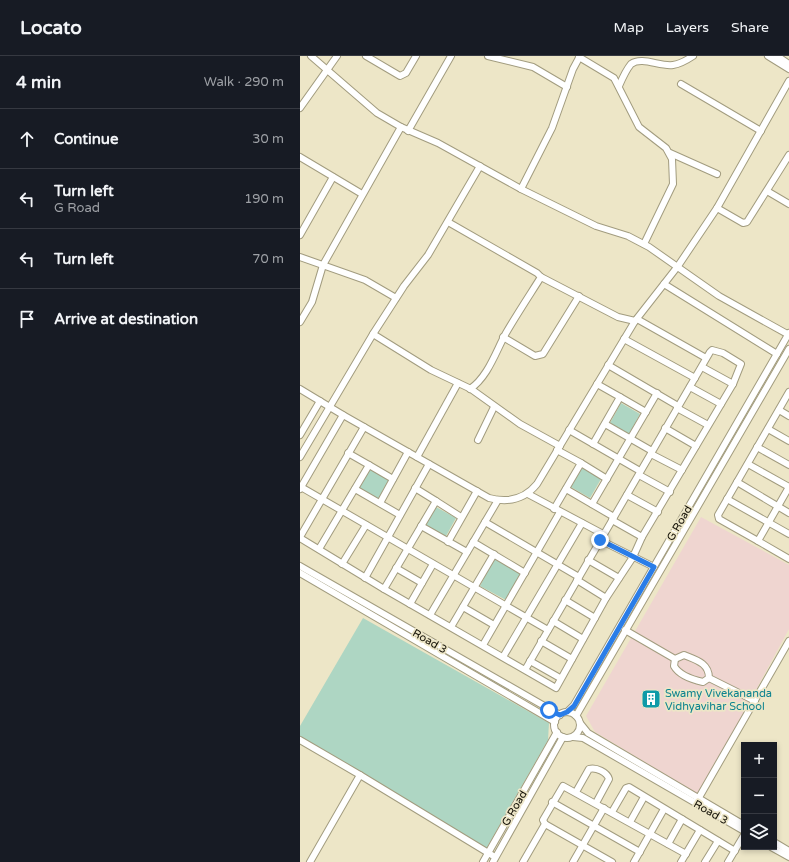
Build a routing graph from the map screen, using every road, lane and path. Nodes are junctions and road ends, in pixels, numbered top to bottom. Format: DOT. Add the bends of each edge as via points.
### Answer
graph roads {
  1 [pos="311,56"];
  2 [pos="337,56"];
  3 [pos="366,56"];
  4 [pos="416,56"];
  5 [pos="451,56"];
  6 [pos="488,56"];
  7 [pos="580,56"];
  8 [pos="693,56"];
  9 [pos="768,56"];
  10 [pos="777,56"];
  11 [pos="789,64"];
  12 [pos="789,69"];
  13 [pos="327,70"];
  14 [pos="789,81"];
  15 [pos="681,84"];
  16 [pos="619,86"];
  17 [pos="566,87"];
  18 [pos="300,108"];
  19 [pos="401,127"];
  20 [pos="408,131"];
  21 [pos="761,131"];
  22 [pos="670,153"];
  23 [pos="789,155"];
  24 [pos="300,157"];
  25 [pos="480,166"];
  26 [pos="717,174"];
  27 [pos="333,177"];
  28 [pos="521,189"];
  29 [pos="767,191"];
  30 [pos="362,194"];
  31 [pos="789,204"];
  32 [pos="717,208"];
  33 [pos="448,222"];
  34 [pos="300,235"];
  35 [pos="644,244"];
  36 [pos="300,257"];
  37 [pos="323,265"];
  38 [pos="678,266"];
  39 [pos="541,278"];
  40 [pos="664,284"];
  41 [pos="579,296"];
  42 [pos="396,298"];
  43 [pos="636,320"];
  44 [pos="300,322"];
  45 [pos="373,334"];
  46 [pos="789,334"];
  47 [pos="503,337"];
  48 [pos="624,339"];
  49 [pos="789,349"];
  50 [pos="777,354"];
  51 [pos="706,358"];
  52 [pos="608,365"];
  53 [pos="702,367"];
  54 [pos="695,378"];
  55 [pos="458,383"];
  56 [pos="597,384"];
  57 [pos="733,384"];
  58 [pos="690,387"];
  59 [pos="300,389"];
  60 [pos="470,389"];
  61 [pos="657,393"];
  62 [pos="789,393"];
  63 [pos="620,397"];
  64 [pos="320,401"];
  65 [pos="721,404"];
  66 [pos="330,407"];
  67 [pos="494,407"];
  68 [pos="678,407"];
  69 [pos="779,410"];
  70 [pos="646,412"];
  71 [pos="343,415"];
  72 [pos="789,416"];
  73 [pos="605,424"];
  74 [pos="708,425"];
  75 [pos="364,427"];
  76 [pos="665,428"];
  77 [pos="768,429"];
  78 [pos="569,430"];
  79 [pos="300,435"];
  80 [pos="630,438"];
  81 [pos="478,440"];
  82 [pos="789,441"];
  83 [pos="593,444"];
  84 [pos="696,446"];
  85 [pos="757,447"];
  86 [pos="559,448"];
  87 [pos="348,452"];
  88 [pos="408,452"];
  89 [pos="651,453"];
  90 [pos="300,457"];
  91 [pos="417,457"];
  92 [pos="619,459"];
  93 [pos="581,463"];
  94 [pos="429,464"];
  95 [pos="748,464"];
  96 [pos="369,465"];
  97 [pos="789,465"];
  98 [pos="682,470"];
  99 [pos="639,473"];
  100 [pos="394,479"];
  101 [pos="607,479"];
  102 [pos="737,482"];
  103 [pos="789,487"];
  104 [pos="300,488"];
  105 [pos="415,488"];
  106 [pos="355,489"];
  107 [pos="566,489"];
  108 [pos="477,491"];
  109 [pos="670,492"];
  110 [pos="528,494"];
  111 [pos="628,495"];
  112 [pos="321,499"];
  113 [pos="727,499"];
  114 [pos="498,500"];
  115 [pos="436,501"];
  116 [pos="380,503"];
  117 [pos="592,504"];
  118 [pos="778,506"];
  119 [pos="554,509"];
  120 [pos="342,511"];
  121 [pos="560,512"];
  122 [pos="658,512"];
  123 [pos="789,512"];
  124 [pos="400,515"];
  125 [pos="461,517"];
  126 [pos="613,518"];
  127 [pos="485,522"];
  128 [pos="768,522"];
  129 [pos="582,523"];
  130 [pos="366,525"];
  131 [pos="421,526"];
  132 [pos="788,531"];
  133 [pos="300,537"];
  134 [pos="388,537"];
  135 [pos="602,537"];
  136 [pos="642,537"];
  137 [pos="758,541"];
  138 [pos="448,542"];
  139 [pos="473,542"];
  140 [pos="319,549"];
  141 [pos="408,549"];
  142 [pos="467,552"];
  143 [pos="537,552"];
  144 [pos="494,554"];
  145 [pos="633,557"];
  146 [pos="789,559"];
  147 [pos="588,560"];
  148 [pos="342,564"];
  149 [pos="433,564"];
  150 [pos="558,564"];
  151 [pos="300,566"];
  152 [pos="654,567"];
  153 [pos="396,568"];
  154 [pos="525,572"];
  155 [pos="302,575"];
  156 [pos="454,575"];
  157 [pos="365,578"];
  158 [pos="578,578"];
  159 [pos="619,578"];
  160 [pos="422,583"];
  161 [pos="474,587"];
  162 [pos="384,589"];
  163 [pos="606,598"];
  164 [pos="565,600"];
  165 [pos="410,604"];
  166 [pos="506,606"];
  167 [pos="463,607"];
  168 [pos="430,616"];
  169 [pos="527,617"];
  170 [pos="596,618"];
  171 [pos="553,621"];
  172 [pos="494,625"];
  173 [pos="451,627"];
  174 [pos="548,630"];
  175 [pos="626,630"];
  176 [pos="583,639"];
  177 [pos="541,641"];
  178 [pos="789,641"];
  179 [pos="483,645"];
  180 [pos="503,657"];
  181 [pos="572,659"];
  182 [pos="675,659"];
  183 [pos="530,661"];
  184 [pos="525,670"];
  185 [pos="560,678"];
  186 [pos="709,678"];
  187 [pos="755,701"];
  188 [pos="567,712"];
  189 [pos="560,715"];
  190 [pos="576,716"];
  191 [pos="555,722"];
  192 [pos="580,724"];
  193 [pos="557,732"];
  194 [pos="573,736"];
  195 [pos="563,737"];
  196 [pos="300,740"];
  197 [pos="360,775"];
  198 [pos="576,792"];
  199 [pos="644,797"];
  200 [pos="697,801"];
  201 [pos="552,802"];
  202 [pos="596,803"];
  203 [pos="604,808"];
  204 [pos="664,809"];
  205 [pos="612,812"];
  206 [pos="682,819"];
  207 [pos="630,822"];
  208 [pos="741,823"];
  209 [pos="545,824"];
  210 [pos="594,826"];
  211 [pos="741,829"];
  212 [pos="700,830"];
  213 [pos="650,834"];
  214 [pos="718,840"];
  215 [pos="741,840"];
  216 [pos="668,844"];
  217 [pos="777,844"];
  218 [pos="582,845"];
  219 [pos="776,850"];
  220 [pos="735,851"];
  221 [pos="789,851"];
  222 [pos="640,852"];
  223 [pos="488,853"];
  224 [pos="686,854"];
  225 [pos="789,857"];
  226 [pos="494,860"];
  227 [pos="310,862"];
  228 [pos="483,862"];
  229 [pos="523,862"];
  230 [pos="573,862"];
  231 [pos="612,862"];
  232 [pos="634,862"];
  233 [pos="681,862"];
  234 [pos="705,862"];
  235 [pos="728,862"];
  1 -- 13 [label="street"];
  2 -- 13 [label="street"];
  3 -- 4 [label="street" via="400,76 406,73"];
  5 -- 20 [label="street"];
  6 -- 17 [label="street" via="533,67"];
  7 -- 16 [label="street" via="609,74"];
  7 -- 17 [label="street"];
  8 -- 16 [label="street" via="674,65 665,66 642,60 636,62 630,66"];
  9 -- 12 [label="street"];
  10 -- 11 [label="street"];
  13 -- 18 [label="street"];
  13 -- 19 [label="street" via="377,113"];
  14 -- 21 [label="street"];
  15 -- 21 [label="street"];
  16 -- 22 [label="street" via="639,127"];
  17 -- 28 [label="street" via="552,128"];
  19 -- 20 [label="street"];
  19 -- 30 [label="street"];
  20 -- 25 [label="street" via="438,143"];
  21 -- 32 [label="street"];
  22 -- 26 [label="street"];
  22 -- 35 [label="street" via="674,172 673,184"];
  23 -- 29 [label="street"];
  24 -- 27 [label="street"];
  25 -- 28 [label="street"];
  25 -- 33 [label="street"];
  27 -- 30 [label="street"];
  27 -- 34 [label="street"];
  28 -- 35 [label="street" via="596,226"];
  29 -- 31 [label="street"];
  29 -- 32 [label="street" via="745,223"];
  30 -- 37 [label="street"];
  32 -- 38 [label="street"];
  33 -- 39 [label="street"];
  33 -- 42 [label="street" via="428,255"];
  35 -- 38 [label="street"];
  36 -- 37 [label="street"];
  37 -- 42 [label="street" via="365,280"];
  37 -- 44 [label="street" via="312,302"];
  38 -- 40 [label="street"];
  38 -- 46 [label="street" via="720,296"];
  39 -- 41 [label="street"];
  39 -- 47 [label="street"];
  40 -- 43 [label="street"];
  40 -- 50 [label="street"];
  41 -- 43 [label="street" via="618,317"];
  41 -- 47 [label="street" via="540,356 535,356"];
  42 -- 45 [label="street"];
  43 -- 48 [label="street"];
  43 -- 51 [label="street"];
  45 -- 55 [label="street" via="431,370"];
  45 -- 66 [label="street"];
  46 -- 50 [label="street, G Road"];
  47 -- 60 [label="street" via="488,367 476,385"];
  48 -- 52 [label="street"];
  48 -- 54 [label="street"];
  49 -- 175 [label="street, G Road"];
  50 -- 152 [label="street, G Road"];
  51 -- 53 [label="street"];
  51 -- 57 [label="street" via="715,350 723,352 741,364"];
  52 -- 56 [label="street"];
  52 -- 61 [label="street"];
  53 -- 54 [label="street"];
  53 -- 57 [label="street"];
  54 -- 58 [label="street"];
  55 -- 60 [label="street"];
  55 -- 91 [label="street"];
  56 -- 63 [label="street"];
  56 -- 78 [label="street"];
  57 -- 65 [label="street"];
  58 -- 65 [label="street"];
  58 -- 68 [label="street"];
  59 -- 64 [label="street"];
  60 -- 67 [label="street"];
  61 -- 68 [label="street"];
  61 -- 70 [label="street"];
  62 -- 69 [label="street"];
  63 -- 70 [label="street"];
  63 -- 73 [label="street"];
  64 -- 66 [label="street"];
  64 -- 79 [label="street"];
  65 -- 74 [label="street"];
  66 -- 71 [label="street"];
  66 -- 90 [label="street"];
  67 -- 81 [label="street"];
  67 -- 86 [label="street"];
  68 -- 74 [label="street"];
  68 -- 76 [label="street"];
  69 -- 72 [label="street"];
  69 -- 77 [label="street"];
  70 -- 80 [label="street"];
  71 -- 75 [label="street"];
  71 -- 104 [label="street"];
  73 -- 80 [label="street"];
  73 -- 83 [label="street"];
  74 -- 84 [label="street"];
  75 -- 87 [label="street"];
  75 -- 88 [label="street"];
  76 -- 84 [label="street"];
  76 -- 89 [label="street"];
  77 -- 82 [label="street"];
  77 -- 85 [label="street"];
  78 -- 83 [label="street"];
  78 -- 86 [label="street"];
  80 -- 89 [label="street"];
  80 -- 92 [label="street"];
  83 -- 92 [label="street"];
  84 -- 98 [label="street"];
  85 -- 95 [label="street"];
  85 -- 97 [label="street"];
  86 -- 93 [label="street"];
  86 -- 110 [label="street"];
  87 -- 96 [label="street"];
  87 -- 112 [label="street"];
  88 -- 91 [label="street"];
  88 -- 100 [label="street"];
  89 -- 98 [label="street"];
  89 -- 99 [label="street"];
  91 -- 94 [label="street"];
  92 -- 99 [label="street"];
  92 -- 101 [label="street"];
  93 -- 101 [label="street"];
  93 -- 107 [label="street"];
  94 -- 105 [label="street"];
  94 -- 108 [label="street"];
  95 -- 102 [label="street"];
  95 -- 103 [label="street"];
  96 -- 100 [label="street"];
  96 -- 106 [label="street"];
  98 -- 109 [label="street"];
  99 -- 109 [label="street"];
  99 -- 111 [label="street"];
  100 -- 116 [label="street"];
  101 -- 117 [label="street"];
  102 -- 113 [label="street"];
  102 -- 118 [label="street"];
  103 -- 118 [label="street"];
  104 -- 112 [label="street"];
  105 -- 115 [label="street"];
  105 -- 124 [label="street"];
  106 -- 116 [label="street"];
  106 -- 120 [label="street"];
  107 -- 117 [label="street"];
  107 -- 119 [label="street"];
  108 -- 114 [label="street"];
  108 -- 125 [label="street"];
  109 -- 122 [label="street"];
  110 -- 114 [label="street" via="520,498"];
  110 -- 119 [label="street"];
  111 -- 122 [label="street"];
  111 -- 126 [label="street"];
  112 -- 120 [label="street"];
  112 -- 133 [label="street"];
  113 -- 128 [label="street"];
  113 -- 137 [label="street" via="718,518"];
  114 -- 127 [label="street"];
  115 -- 125 [label="street"];
  115 -- 131 [label="street"];
  116 -- 124 [label="street"];
  117 -- 126 [label="street"];
  118 -- 123 [label="street"];
  118 -- 128 [label="street"];
  119 -- 121 [label="street"];
  120 -- 130 [label="street"];
  120 -- 140 [label="street"];
  121 -- 129 [label="street"];
  121 -- 143 [label="street"];
  122 -- 136 [label="street"];
  124 -- 134 [label="street"];
  125 -- 138 [label="street"];
  126 -- 135 [label="street"];
  126 -- 136 [label="street"];
  127 -- 139 [label="street"];
  127 -- 143 [label="street"];
  128 -- 132 [label="street"];
  128 -- 137 [label="street"];
  129 -- 135 [label="street"];
  129 -- 150 [label="street"];
  130 -- 134 [label="street"];
  130 -- 148 [label="street"];
  131 -- 138 [label="street"];
  131 -- 141 [label="street"];
  133 -- 140 [label="street"];
  134 -- 141 [label="street"];
  134 -- 157 [label="street"];
  135 -- 145 [label="street"];
  135 -- 147 [label="street"];
  136 -- 145 [label="street"];
  137 -- 146 [label="street"];
  138 -- 142 [label="street"];
  139 -- 142 [label="street"];
  139 -- 144 [label="street"];
  140 -- 148 [label="street"];
  141 -- 149 [label="street"];
  141 -- 153 [label="street"];
  142 -- 156 [label="street"];
  143 -- 150 [label="street"];
  143 -- 154 [label="street"];
  144 -- 154 [label="street"];
  144 -- 161 [label="street"];
  145 -- 152 [label="street"];
  145 -- 159 [label="street"];
  147 -- 158 [label="street"];
  147 -- 159 [label="street"];
  148 -- 157 [label="street"];
  149 -- 156 [label="street"];
  149 -- 160 [label="street"];
  150 -- 158 [label="street"];
  150 -- 169 [label="street"];
  151 -- 155 [label="street, Road 3"];
  152 -- 188 [label="street, G Road" via="574,706"];
  153 -- 160 [label="street"];
  153 -- 162 [label="street"];
  154 -- 166 [label="street"];
  155 -- 189 [label="street, Road 3"];
  155 -- 191 [label="street, Road 3"];
  156 -- 161 [label="street"];
  156 -- 168 [label="street"];
  157 -- 162 [label="street"];
  158 -- 163 [label="street"];
  158 -- 164 [label="street"];
  159 -- 163 [label="street"];
  160 -- 165 [label="street"];
  161 -- 166 [label="street"];
  161 -- 167 [label="street"];
  162 -- 165 [label="street"];
  163 -- 170 [label="street"];
  164 -- 170 [label="street"];
  164 -- 171 [label="street"];
  165 -- 168 [label="street"];
  166 -- 169 [label="street"];
  166 -- 172 [label="street"];
  167 -- 172 [label="street"];
  167 -- 173 [label="street"];
  168 -- 173 [label="street"];
  169 -- 174 [label="street"];
  169 -- 180 [label="street"];
  170 -- 176 [label="street"];
  171 -- 174 [label="street"];
  171 -- 176 [label="street"];
  172 -- 179 [label="street"];
  173 -- 179 [label="street"];
  174 -- 177 [label="street"];
  175 -- 182 [label="street"];
  175 -- 190 [label="street, G Road"];
  176 -- 181 [label="street"];
  177 -- 181 [label="street"];
  177 -- 183 [label="street"];
  178 -- 187 [label="street"];
  179 -- 180 [label="street"];
  180 -- 184 [label="street"];
  181 -- 185 [label="street"];
  182 -- 186 [label="street" via="684,655 704,664 709,672"];
  182 -- 186 [label="street" via="674,666 681,673 703,682"];
  183 -- 184 [label="street"];
  183 -- 185 [label="street"];
  184 -- 185 [label="street" via="556,688"];
  186 -- 187 [label="street"];
  187 -- 200 [label="street"];
  188 -- 189 [label="street"];
  188 -- 190 [label="street"];
  189 -- 191 [label="street"];
  190 -- 192 [label="street"];
  191 -- 193 [label="street"];
  192 -- 194 [label="street" via="579,731"];
  192 -- 200 [label="street, Road 3" via="588,733"];
  193 -- 195 [label="street"];
  193 -- 223 [label="street, G Road"];
  194 -- 195 [label="street"];
  194 -- 200 [label="street, Road 3" via="583,738"];
  195 -- 226 [label="street, G Road"];
  196 -- 197 [label="street"];
  197 -- 223 [label="street"];
  197 -- 227 [label="street"];
  198 -- 201 [label="street" via="564,786"];
  198 -- 202 [label="street"];
  198 -- 202 [label="street" via="589,769 599,770 608,775 609,779"];
  199 -- 204 [label="street"];
  199 -- 205 [label="street" via="627,788"];
  199 -- 207 [label="street"];
  200 -- 208 [label="street, Road 3"];
  200 -- 211 [label="street, Road 3"];
  201 -- 209 [label="street" via="543,820"];
  201 -- 210 [label="street"];
  202 -- 203 [label="street"];
  203 -- 205 [label="street"];
  203 -- 210 [label="street"];
  204 -- 206 [label="street"];
  204 -- 213 [label="street"];
  205 -- 207 [label="street"];
  206 -- 212 [label="street"];
  206 -- 216 [label="street"];
  207 -- 213 [label="street"];
  209 -- 218 [label="street"];
  209 -- 229 [label="street"];
  210 -- 218 [label="street"];
  210 -- 222 [label="street"];
  212 -- 214 [label="street"];
  212 -- 224 [label="street"];
  213 -- 216 [label="street"];
  213 -- 222 [label="street"];
  214 -- 220 [label="street"];
  214 -- 234 [label="street"];
  215 -- 220 [label="street"];
  216 -- 224 [label="street"];
  217 -- 221 [label="street"];
  218 -- 230 [label="street"];
  218 -- 231 [label="street"];
  219 -- 225 [label="street"];
  220 -- 235 [label="street"];
  222 -- 232 [label="street"];
  223 -- 226 [label="street"];
  223 -- 228 [label="street, G Road"];
  224 -- 233 [label="street"];
}
